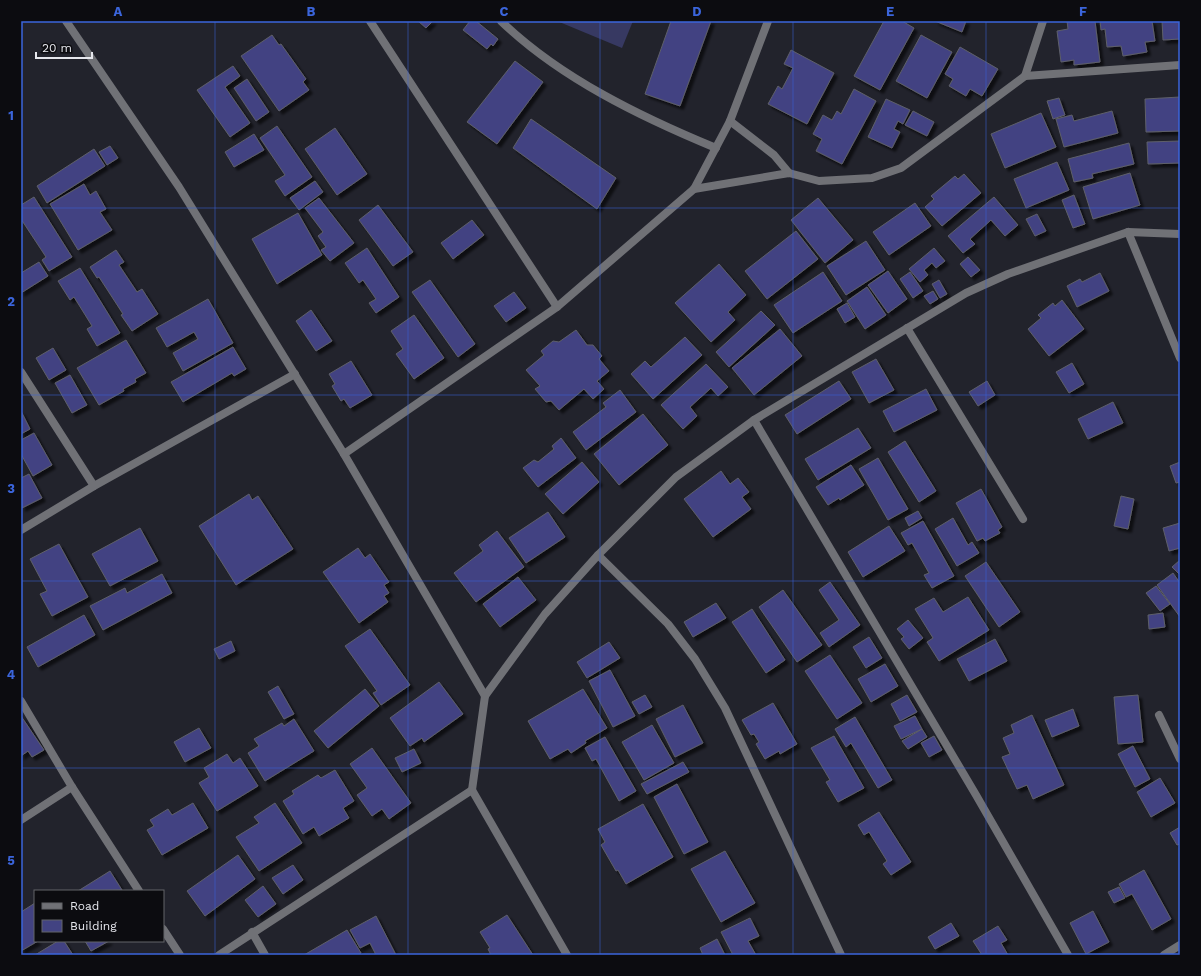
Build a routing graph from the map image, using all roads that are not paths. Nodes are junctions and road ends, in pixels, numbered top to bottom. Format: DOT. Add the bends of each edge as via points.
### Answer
graph roads {
  1 [pos="66,21"];
  2 [pos="370,21"];
  3 [pos="501,21"];
  4 [pos="768,21"];
  5 [pos="1043,21"];
  6 [pos="1180,66"];
  7 [pos="1026,76"];
  8 [pos="730,121"];
  9 [pos="716,148"];
  10 [pos="789,173"];
  11 [pos="694,189"];
  12 [pos="1128,232"];
  13 [pos="1180,234"];
  14 [pos="557,306"];
  15 [pos="907,328"];
  16 [pos="1180,358"];
  17 [pos="21,372"];
  18 [pos="295,374"];
  19 [pos="754,420"];
  20 [pos="344,454"];
  21 [pos="94,486"];
  22 [pos="1023,519"];
  23 [pos="21,530"];
  24 [pos="598,555"];
  25 [pos="486,696"];
  26 [pos="21,701"];
  27 [pos="1159,715"];
  28 [pos="1180,759"];
  29 [pos="72,787"];
  30 [pos="472,790"];
  31 [pos="21,820"];
  32 [pos="138,890"];
  33 [pos="164,931"];
  34 [pos="252,932"];
  35 [pos="1180,944"];
  36 [pos="180,955"];
  37 [pos="219,955"];
  38 [pos="265,955"];
  39 [pos="567,955"];
  40 [pos="840,955"];
  41 [pos="1068,955"];
  42 [pos="1164,955"];
  1 -- 18 [label="street" via="179,187"];
  2 -- 14 [label="street"];
  3 -- 9 [label="street" via="524,43 572,76 662,126"];
  4 -- 8 [label="street"];
  5 -- 7 [label="street"];
  6 -- 7 [label="street"];
  7 -- 10 [label="street" via="901,168 872,178 845,180 819,181"];
  8 -- 9 [label="street"];
  8 -- 10 [label="street" via="774,155"];
  9 -- 11 [label="street"];
  10 -- 11 [label="street"];
  11 -- 14 [label="street"];
  12 -- 13 [label="street"];
  12 -- 15 [label="street" via="1008,274 966,294"];
  12 -- 16 [label="street"];
  14 -- 20 [label="street"];
  15 -- 19 [label="street"];
  15 -- 22 [label="street"];
  17 -- 21 [label="street"];
  18 -- 20 [label="street"];
  18 -- 21 [label="street"];
  19 -- 24 [label="street" via="676,477"];
  19 -- 41 [label="street"];
  20 -- 25 [label="street"];
  21 -- 23 [label="street"];
  24 -- 25 [label="street" via="545,614"];
  24 -- 40 [label="street" via="668,624 695,659 725,708"];
  25 -- 30 [label="street"];
  26 -- 29 [label="street"];
  27 -- 28 [label="street"];
  29 -- 31 [label="street"];
  29 -- 32 [label="street"];
  30 -- 34 [label="street"];
  30 -- 39 [label="street"];
  33 -- 36 [label="street"];
  34 -- 37 [label="street"];
  34 -- 38 [label="street"];
  35 -- 42 [label="street"];
}
